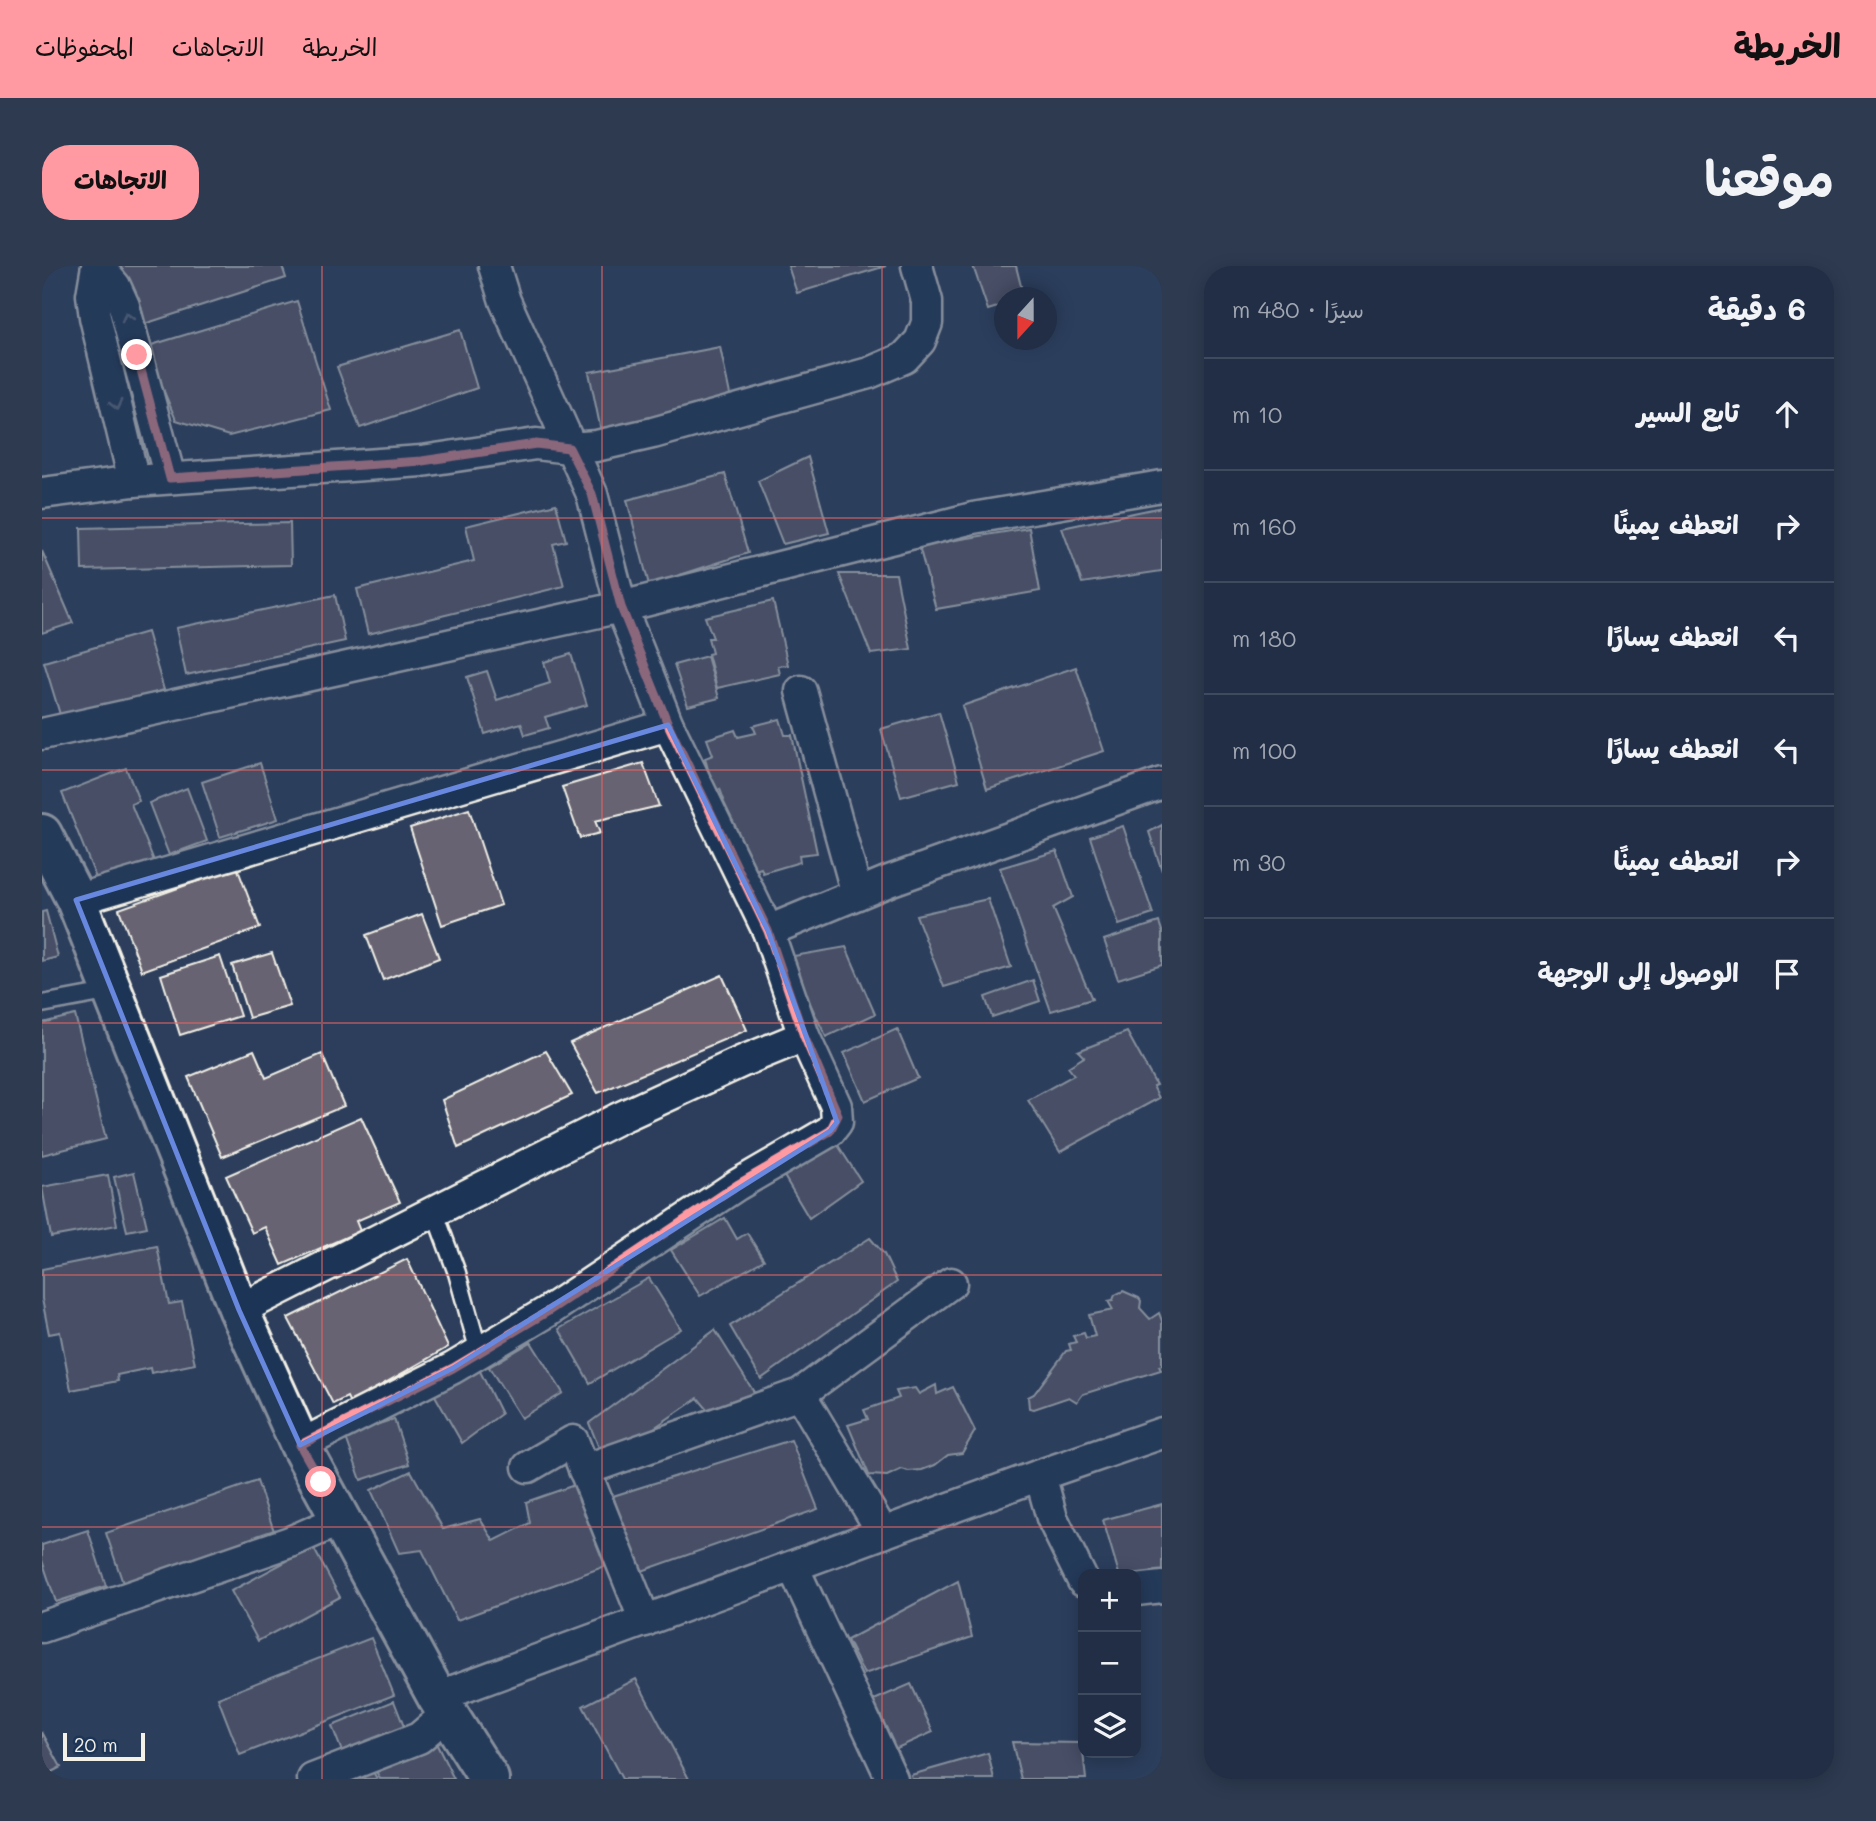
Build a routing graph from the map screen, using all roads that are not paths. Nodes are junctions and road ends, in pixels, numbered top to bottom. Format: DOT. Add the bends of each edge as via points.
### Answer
graph roads {
  1 [pos="98,266"];
  2 [pos="494,266"];
  3 [pos="917,266"];
  4 [pos="569,448"];
  5 [pos="170,478"];
  6 [pos="134,481"];
  7 [pos="1162,486"];
  8 [pos="42,493"];
  9 [pos="621,607"];
  10 [pos="801,691"];
  11 [pos="668,724"];
  12 [pos="42,734"];
  13 [pos="1162,783"];
  14 [pos="42,834"];
  15 [pos="857,894"];
  16 [pos="76,900"];
  17 [pos="768,931"];
  18 [pos="112,991"];
  19 [pos="42,1004"];
  20 [pos="804,1036"];
  21 [pos="434,1211"];
  22 [pos="951,1283"];
  23 [pos="239,1310"];
  24 [pos="479,1352"];
  25 [pos="800,1394"];
  26 [pos="1162,1433"];
  27 [pos="300,1445"];
  28 [pos="528,1467"];
  29 [pos="584,1470"];
  30 [pos="1040,1475"];
  31 [pos="342,1519"];
  32 [pos="883,1533"];
  33 [pos="793,1567"];
  34 [pos="1078,1571"];
  35 [pos="1162,1587"];
  36 [pos="1141,1589"];
  37 [pos="645,1621"];
  38 [pos="42,1627"];
  39 [pos="442,1705"];
  40 [pos="313,1779"];
  41 [pos="489,1779"];
  42 [pos="892,1779"];
  5 -- 1 [label="street, one-way" via="124,306"];
  1 -- 6 [label="street, one-way" via="92,295 95,317"];
  2 -- 4 [label="street"];
  3 -- 4 [label="street" via="928,301 927,323 920,341 904,358 869,373 653,433"];
  4 -- 5 [label="street" via="536,444 422,461"];
  4 -- 9 [label="street" via="592,494"];
  5 -- 6 [label="street"];
  6 -- 8 [label="street"];
  7 -- 9 [label="street" via="973,518"];
  9 -- 11 [label="street"];
  9 -- 12 [label="street"];
  10 -- 15 [label="street"];
  11 -- 16 [label="street"];
  11 -- 17 [label="street"];
  13 -- 15 [label="street"];
  14 -- 16 [label="street"];
  15 -- 17 [label="street"];
  16 -- 18 [label="street"];
  17 -- 20 [label="street"];
  18 -- 19 [label="lane"];
  18 -- 23 [label="street"];
  20 -- 21 [label="street" via="617,1119"];
  20 -- 24 [label="street" via="836,1106 837,1122 830,1131 737,1185"];
  21 -- 23 [label="street"];
  21 -- 24 [label="lane"];
  22 -- 25 [label="street"];
  23 -- 27 [label="street"];
  24 -- 27 [label="street"];
  25 -- 29 [label="street"];
  25 -- 32 [label="street"];
  26 -- 30 [label="street"];
  27 -- 31 [label="street"];
  28 -- 29 [label="street" via="573,1441"];
  29 -- 37 [label="street"];
  30 -- 32 [label="street"];
  30 -- 34 [label="street" via="1052,1518"];
  31 -- 38 [label="street" via="290,1542"];
  31 -- 39 [label="street"];
  32 -- 33 [label="street"];
  33 -- 37 [label="street"];
  33 -- 42 [label="street"];
  35 -- 36 [label="street"];
  37 -- 39 [label="street"];
  39 -- 40 [label="street" via="419,1738"];
  39 -- 41 [label="street"];
}
